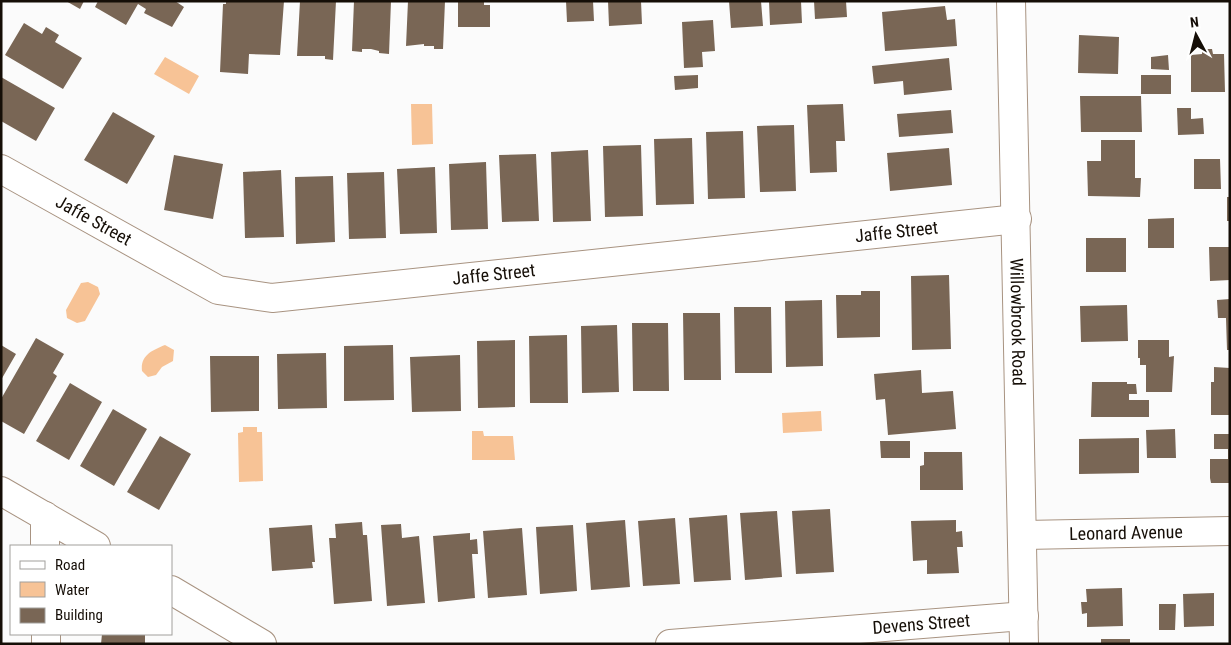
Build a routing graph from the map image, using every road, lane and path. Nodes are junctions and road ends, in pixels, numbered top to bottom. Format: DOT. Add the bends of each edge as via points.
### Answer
graph roads {
  1 [pos="1011,1"];
  2 [pos="1,169"];
  3 [pos="1017,219"];
  4 [pos="1,491"];
  5 [pos="45,516"];
  6 [pos="1230,531"];
  7 [pos="1024,535"];
  8 [pos="46,545"];
  9 [pos="94,545"];
  10 [pos="172,591"];
  11 [pos="1024,616"];
  12 [pos="262,644"];
  13 [pos="670,644"];
  14 [pos="1024,644"];
  1 -- 3 [label="street, Willowbrook Road"];
  2 -- 3 [label="street, Jaffe Street" via="218,290 272,298"];
  3 -- 7 [label="street, Willowbrook Road"];
  4 -- 5 [label="street"];
  5 -- 8 [label="street"];
  5 -- 9 [label="street"];
  6 -- 7 [label="street, Leonard Avenue"];
  7 -- 11 [label="street, Willowbrook Road"];
  10 -- 12 [label="street"];
  11 -- 13 [label="street, Devens Street"];
  11 -- 14 [label="street, Willowbrook Road"];
}
